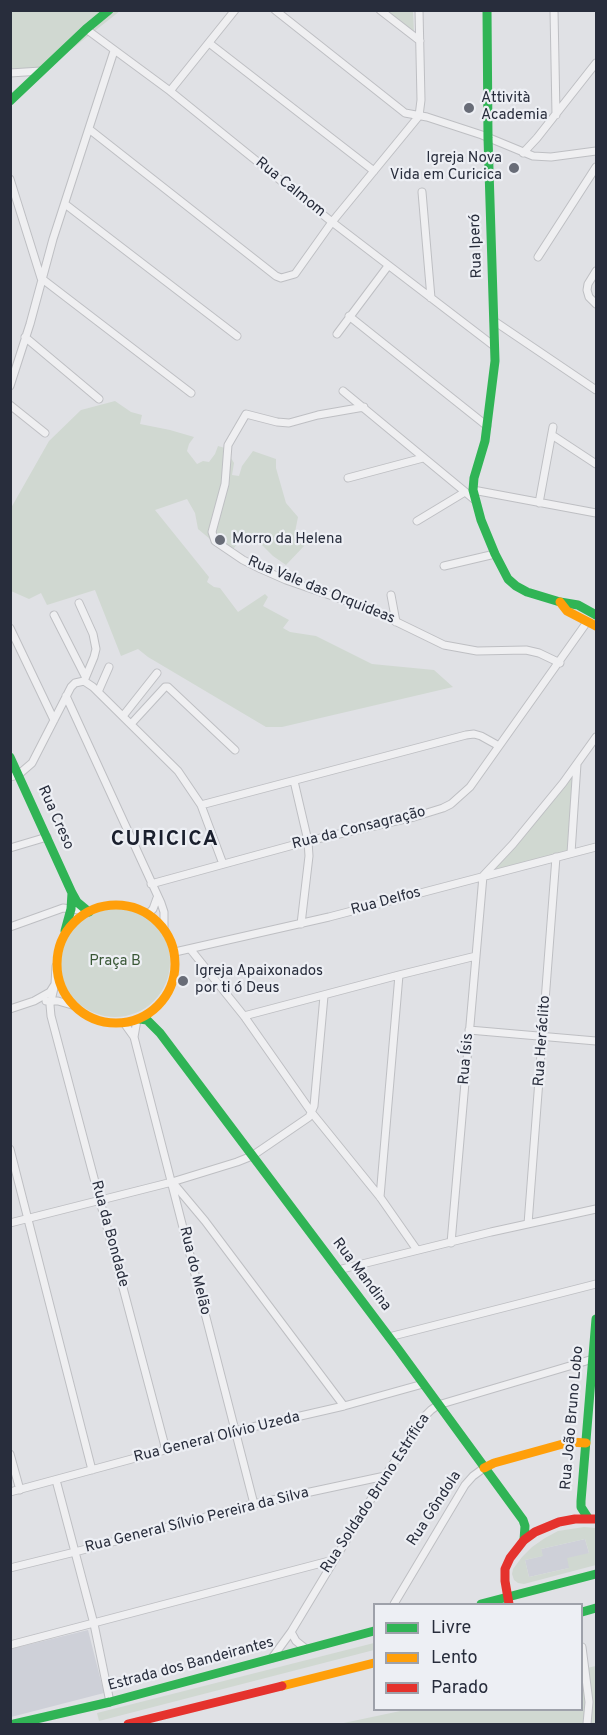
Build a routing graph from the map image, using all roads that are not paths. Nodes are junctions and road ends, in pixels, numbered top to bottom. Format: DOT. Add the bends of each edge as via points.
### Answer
graph roads {
  1 [pos="109,10"];
  2 [pos="235,10"];
  3 [pos="275,10"];
  4 [pos="380,10"];
  5 [pos="419,10"];
  6 [pos="487,10"];
  7 [pos="554,10"];
  8 [pos="87,29"];
  9 [pos="420,41"];
  10 [pos="209,43"];
  11 [pos="114,51"];
  12 [pos="597,63"];
  13 [pos="42,71"];
  14 [pos="10,73"];
  15 [pos="170,91"];
  16 [pos="10,101"];
  17 [pos="556,114"];
  18 [pos="420,116"];
  19 [pos="89,129"];
  20 [pos="488,138"];
  21 [pos="597,151"];
  22 [pos="523,153"];
  23 [pos="597,167"];
  24 [pos="374,171"];
  25 [pos="10,179"];
  26 [pos="422,192"];
  27 [pos="64,204"];
  28 [pos="332,222"];
  29 [pos="538,257"];
  30 [pos="388,266"];
  31 [pos="597,271"];
  32 [pos="41,278"];
  33 [pos="431,298"];
  34 [pos="597,304"];
  35 [pos="349,316"];
  36 [pos="494,321"];
  37 [pos="337,334"];
  38 [pos="237,336"];
  39 [pos="25,337"];
  40 [pos="494,346"];
  41 [pos="10,386"];
  42 [pos="597,390"];
  43 [pos="343,391"];
  44 [pos="191,393"];
  45 [pos="99,399"];
  46 [pos="10,405"];
  47 [pos="364,407"];
  48 [pos="487,426"];
  49 [pos="553,427"];
  50 [pos="45,433"];
  51 [pos="552,435"];
  52 [pos="423,458"];
  53 [pos="597,464"];
  54 [pos="348,478"];
  55 [pos="469,491"];
  56 [pos="539,503"];
  57 [pos="597,513"];
  58 [pos="417,521"];
  59 [pos="495,554"];
  60 [pos="444,566"];
  61 [pos="391,595"];
  62 [pos="79,603"];
  63 [pos="54,615"];
  64 [pos="594,621"];
  65 [pos="396,622"];
  66 [pos="10,628"];
  67 [pos="560,663"];
  68 [pos="109,667"];
  69 [pos="157,673"];
  70 [pos="84,679"];
  71 [pos="98,692"];
  72 [pos="66,696"];
  73 [pos="123,717"];
  74 [pos="54,720"];
  75 [pos="130,724"];
  76 [pos="597,737"];
  77 [pos="499,746"];
  78 [pos="235,750"];
  79 [pos="10,757"];
  80 [pos="577,764"];
  81 [pos="14,776"];
  82 [pos="294,781"];
  83 [pos="201,805"];
  84 [pos="47,837"];
  85 [pos="308,841"];
  86 [pos="597,847"];
  87 [pos="10,848"];
  88 [pos="571,853"];
  89 [pos="556,857"];
  90 [pos="223,864"];
  91 [pos="483,876"];
  92 [pos="151,884"];
  93 [pos="72,892"];
  94 [pos="158,898"];
  95 [pos="71,909"];
  96 [pos="88,912"];
  97 [pos="148,914"];
  98 [pos="48,915"];
  99 [pos="301,924"];
  100 [pos="10,927"];
  101 [pos="164,929"];
  102 [pos="66,930"];
  103 [pos="201,947"];
  104 [pos="191,950"];
  105 [pos="175,952"];
  106 [pos="476,956"];
  107 [pos="201,962"];
  108 [pos="56,966"];
  109 [pos="399,975"];
  110 [pos="54,988"];
  111 [pos="324,996"];
  112 [pos="34,1001"];
  113 [pos="54,1001"];
  114 [pos="72,1005"];
  115 [pos="10,1009"];
  116 [pos="156,1009"];
  117 [pos="244,1016"];
  118 [pos="138,1020"];
  119 [pos="124,1023"];
  120 [pos="469,1030"];
  121 [pos="160,1033"];
  122 [pos="544,1036"];
  123 [pos="134,1037"];
  124 [pos="597,1041"];
  125 [pos="312,1113"];
  126 [pos="10,1149"];
  127 [pos="252,1156"];
  128 [pos="172,1182"];
  129 [pos="380,1197"];
  130 [pos="100,1201"];
  131 [pos="597,1209"];
  132 [pos="28,1219"];
  133 [pos="10,1223"];
  134 [pos="528,1224"];
  135 [pos="451,1243"];
  136 [pos="417,1250"];
  137 [pos="338,1270"];
  138 [pos="597,1284"];
  139 [pos="597,1319"];
  140 [pos="389,1337"];
  141 [pos="595,1346"];
  142 [pos="593,1359"];
  143 [pos="423,1384"];
  144 [pos="438,1405"];
  145 [pos="344,1406"];
  146 [pos="592,1426"];
  147 [pos="235,1431"];
  148 [pos="586,1443"];
  149 [pos="166,1450"];
  150 [pos="10,1454"];
  151 [pos="484,1468"];
  152 [pos="92,1470"];
  153 [pos="385,1476"];
  154 [pos="56,1480"];
  155 [pos="20,1490"];
  156 [pos="10,1492"];
  157 [pos="254,1504"];
  158 [pos="592,1519"];
  159 [pos="524,1540"];
  160 [pos="75,1552"];
  161 [pos="333,1560"];
  162 [pos="309,1567"];
  163 [pos="10,1568"];
  164 [pos="597,1574"];
  165 [pos="320,1581"];
  166 [pos="508,1601"];
  167 [pos="397,1602"];
  168 [pos="94,1624"];
  169 [pos="291,1632"];
  170 [pos="373,1632"];
  171 [pos="10,1645"];
  172 [pos="306,1650"];
  173 [pos="583,1655"];
  174 [pos="272,1658"];
  175 [pos="373,1664"];
  176 [pos="110,1702"];
  177 [pos="14,1725"];
  178 [pos="128,1725"];
  179 [pos="587,1725"];
  1 -- 8 [label="street"];
  2 -- 10 [label="street"];
  3 -- 18 [label="street" via="399,110"];
  4 -- 9 [label="street"];
  5 -- 9 [label="street"];
  6 -- 20 [label="street, Rua Iperó"];
  7 -- 17 [label="street"];
  8 -- 11 [label="street, Rua Calmom"];
  8 -- 13 [label="street"];
  9 -- 18 [label="street"];
  10 -- 15 [label="street"];
  10 -- 24 [label="street"];
  11 -- 15 [label="street, Rua Calmom"];
  11 -- 19 [label="street"];
  12 -- 17 [label="street"];
  13 -- 14 [label="street"];
  13 -- 16 [label="street"];
  15 -- 28 [label="street, Rua Calmom"];
  17 -- 22 [label="street"];
  18 -- 20 [label="street"];
  18 -- 24 [label="street"];
  19 -- 27 [label="street"];
  19 -- 28 [label="street" via="281,278 295,274"];
  20 -- 22 [label="street"];
  20 -- 36 [label="street, Rua Iperó"];
  21 -- 22 [label="street" via="551,157"];
  23 -- 29 [label="street"];
  24 -- 28 [label="street"];
  25 -- 32 [label="street"];
  26 -- 33 [label="street"];
  27 -- 32 [label="street"];
  27 -- 38 [label="street"];
  28 -- 30 [label="street, Rua Calmom"];
  30 -- 33 [label="street, Rua Calmom"];
  30 -- 35 [label="street"];
  31 -- 34 [label="street" via="588,284 588,294"];
  32 -- 39 [label="street"];
  32 -- 44 [label="street"];
  33 -- 40 [label="street, Rua Calmom"];
  35 -- 37 [label="street"];
  35 -- 48 [label="street"];
  36 -- 40 [label="street, Rua Iperó"];
  36 -- 42 [label="street"];
  39 -- 41 [label="street"];
  39 -- 45 [label="street"];
  40 -- 48 [label="street, Rua Iperó"];
  43 -- 47 [label="street"];
  46 -- 50 [label="street"];
  47 -- 52 [label="street"];
  47 -- 65 [label="street, Rua Vale das Orquideas" via="289,423 243,413 228,445 225,484 212,532 215,541 243,560"];
  48 -- 55 [label="street, Rua Iperó"];
  49 -- 51 [label="street"];
  51 -- 53 [label="street"];
  51 -- 56 [label="street"];
  52 -- 54 [label="street"];
  52 -- 55 [label="street"];
  55 -- 56 [label="street"];
  55 -- 58 [label="street"];
  55 -- 59 [label="street"];
  56 -- 57 [label="street"];
  59 -- 60 [label="street"];
  59 -- 64 [label="street" via="516,586 560,602 567,611"];
  61 -- 65 [label="street"];
  62 -- 70 [label="street" via="95,643 94,657"];
  63 -- 70 [label="street"];
  64 -- 67 [label="street, Rua da Consagração"];
  65 -- 67 [label="street, Rua Vale das Orquideas" via="461,650 526,650"];
  66 -- 74 [label="street"];
  67 -- 77 [label="street, Rua da Consagração"];
  68 -- 71 [label="street"];
  69 -- 73 [label="street"];
  70 -- 71 [label="street"];
  70 -- 72 [label="street" via="75,683"];
  71 -- 73 [label="street"];
  72 -- 74 [label="street"];
  72 -- 92 [label="street"];
  73 -- 75 [label="street"];
  74 -- 81 [label="street" via="32,763"];
  75 -- 78 [label="street" via="168,687"];
  75 -- 83 [label="street" via="178,771"];
  76 -- 80 [label="street"];
  77 -- 82 [label="street" via="481,736 466,735"];
  77 -- 85 [label="street, Rua da Consagração" via="470,787 443,808"];
  79 -- 81 [label="street, Rua Creso"];
  80 -- 88 [label="street"];
  80 -- 91 [label="street"];
  81 -- 84 [label="street, Rua Creso"];
  82 -- 83 [label="street"];
  82 -- 85 [label="street"];
  83 -- 90 [label="street"];
  84 -- 87 [label="street"];
  84 -- 93 [label="street, Rua Creso"];
  85 -- 90 [label="street, Rua da Consagração"];
  85 -- 99 [label="street"];
  86 -- 88 [label="street, Rua Delfos"];
  88 -- 89 [label="street, Rua Delfos"];
  89 -- 91 [label="street, Rua Delfos"];
  89 -- 122 [label="street, Rua Heráclito"];
  90 -- 92 [label="street, Rua da Consagração"];
  91 -- 99 [label="street, Rua Delfos"];
  91 -- 106 [label="street, Rua Ísis"];
  92 -- 94 [label="street"];
  93 -- 95 [label="street, Rua Creso"];
  93 -- 96 [label="street, Rua Creso"];
  94 -- 97 [label="street"];
  94 -- 101 [label="street" via="164,912"];
  95 -- 96 [label="street"];
  95 -- 98 [label="street"];
  95 -- 102 [label="street, Rua Creso"];
  96 -- 97 [label="street" via="119,905"];
  96 -- 102 [label="street"];
  97 -- 101 [label="street"];
  98 -- 100 [label="street"];
  98 -- 102 [label="street" via="63,918"];
  99 -- 103 [label="street, Rua Delfos"];
  101 -- 105 [label="street"];
  102 -- 108 [label="street"];
  103 -- 104 [label="street, Rua Delfos"];
  103 -- 107 [label="street"];
  104 -- 105 [label="street, Rua Delfos"];
  104 -- 107 [label="street"];
  105 -- 116 [label="street" via="172,986"];
  106 -- 109 [label="street"];
  106 -- 120 [label="street, Rua Ísis"];
  107 -- 117 [label="street"];
  108 -- 110 [label="street, Rua da Bondade"];
  108 -- 114 [label="street" via="63,991"];
  109 -- 111 [label="street"];
  109 -- 129 [label="street"];
  110 -- 112 [label="street"];
  110 -- 113 [label="street, Rua da Bondade"];
  111 -- 117 [label="street"];
  111 -- 125 [label="street"];
  112 -- 113 [label="street"];
  112 -- 115 [label="street"];
  113 -- 114 [label="street"];
  113 -- 130 [label="street, Rua da Bondade" via="51,1018"];
  114 -- 119 [label="street" via="87,1017 105,1023"];
  116 -- 118 [label="street"];
  116 -- 121 [label="street, Rua Mandina"];
  117 -- 125 [label="street"];
  118 -- 119 [label="street"];
  118 -- 121 [label="street, Rua Mandina" via="147,1020"];
  118 -- 123 [label="street, Rua do Melão"];
  119 -- 123 [label="street, Rua do Melão"];
  120 -- 122 [label="street"];
  120 -- 135 [label="street, Rua Ísis"];
  121 -- 127 [label="street, Rua Mandina"];
  122 -- 124 [label="street"];
  122 -- 134 [label="street, Rua Heráclito"];
  123 -- 128 [label="street, Rua do Melão"];
  125 -- 127 [label="street"];
  125 -- 129 [label="street"];
  126 -- 132 [label="street"];
  127 -- 128 [label="street"];
  127 -- 137 [label="street, Rua Mandina"];
  128 -- 130 [label="street"];
  128 -- 145 [label="street"];
  128 -- 147 [label="street, Rua do Melão"];
  129 -- 136 [label="street"];
  130 -- 132 [label="street"];
  130 -- 149 [label="street, Rua da Bondade"];
  131 -- 134 [label="street"];
  132 -- 133 [label="street"];
  132 -- 152 [label="street"];
  134 -- 135 [label="street"];
  135 -- 136 [label="street"];
  136 -- 137 [label="street"];
  137 -- 140 [label="street, Rua Mandina"];
  138 -- 140 [label="street"];
  139 -- 141 [label="street, Rua João Bruno Lobo"];
  140 -- 143 [label="street, Rua Mandina"];
  141 -- 142 [label="street, Rua João Bruno Lobo"];
  142 -- 144 [label="street, Rua Soldado Bruno Estrífica"];
  142 -- 146 [label="street, Rua João Bruno Lobo"];
  143 -- 144 [label="street, Rua Mandina"];
  143 -- 145 [label="street, Rua General Olívio Uzeda"];
  144 -- 151 [label="street, Rua Mandina"];
  144 -- 153 [label="street, Rua Soldado Bruno Estrífica" via="425,1416"];
  145 -- 147 [label="street, Rua General Olívio Uzeda"];
  146 -- 148 [label="street, Rua João Bruno Lobo"];
  147 -- 149 [label="street, Rua General Olívio Uzeda"];
  147 -- 157 [label="street, Rua do Melão"];
  148 -- 151 [label="street, Rua Gôndola" via="570,1442"];
  148 -- 158 [label="street, Rua João Bruno Lobo" via="581,1507"];
  149 -- 152 [label="street, Rua General Olívio Uzeda"];
  150 -- 155 [label="street"];
  151 -- 159 [label="street, Rua Mandina" via="524,1520"];
  151 -- 167 [label="street, Rua Gôndola" via="465,1485"];
  152 -- 154 [label="street, Rua General Olívio Uzeda"];
  153 -- 157 [label="street, Rua General Sílvio Pereira da Silva"];
  153 -- 161 [label="street, Rua Soldado Bruno Estrífica"];
  154 -- 155 [label="street, Rua General Olívio Uzeda"];
  154 -- 160 [label="street"];
  155 -- 156 [label="street, Rua General Olívio Uzeda"];
  157 -- 160 [label="street, Rua General Sílvio Pereira da Silva"];
  158 -- 159 [label="street" via="559,1521"];
  159 -- 166 [label="street" via="505,1569"];
  160 -- 163 [label="street, Rua General Sílvio Pereira da Silva"];
  160 -- 168 [label="street"];
  161 -- 162 [label="street"];
  161 -- 165 [label="street, Rua Soldado Bruno Estrífica"];
  162 -- 165 [label="street"];
  162 -- 168 [label="street"];
  164 -- 166 [label="street"];
  165 -- 169 [label="street, Rua Soldado Bruno Estrífica"];
  168 -- 171 [label="street"];
  168 -- 176 [label="street"];
  169 -- 172 [label="street"];
  169 -- 174 [label="street, Rua Soldado Bruno Estrífica"];
  170 -- 172 [label="street, Estrada dos Bandeirantes"];
  172 -- 174 [label="street, Estrada dos Bandeirantes"];
  173 -- 179 [label="street" via="589,1702"];
  174 -- 176 [label="street, Estrada dos Bandeirantes"];
  175 -- 178 [label="street"];
  176 -- 177 [label="street, Estrada dos Bandeirantes"];
}
